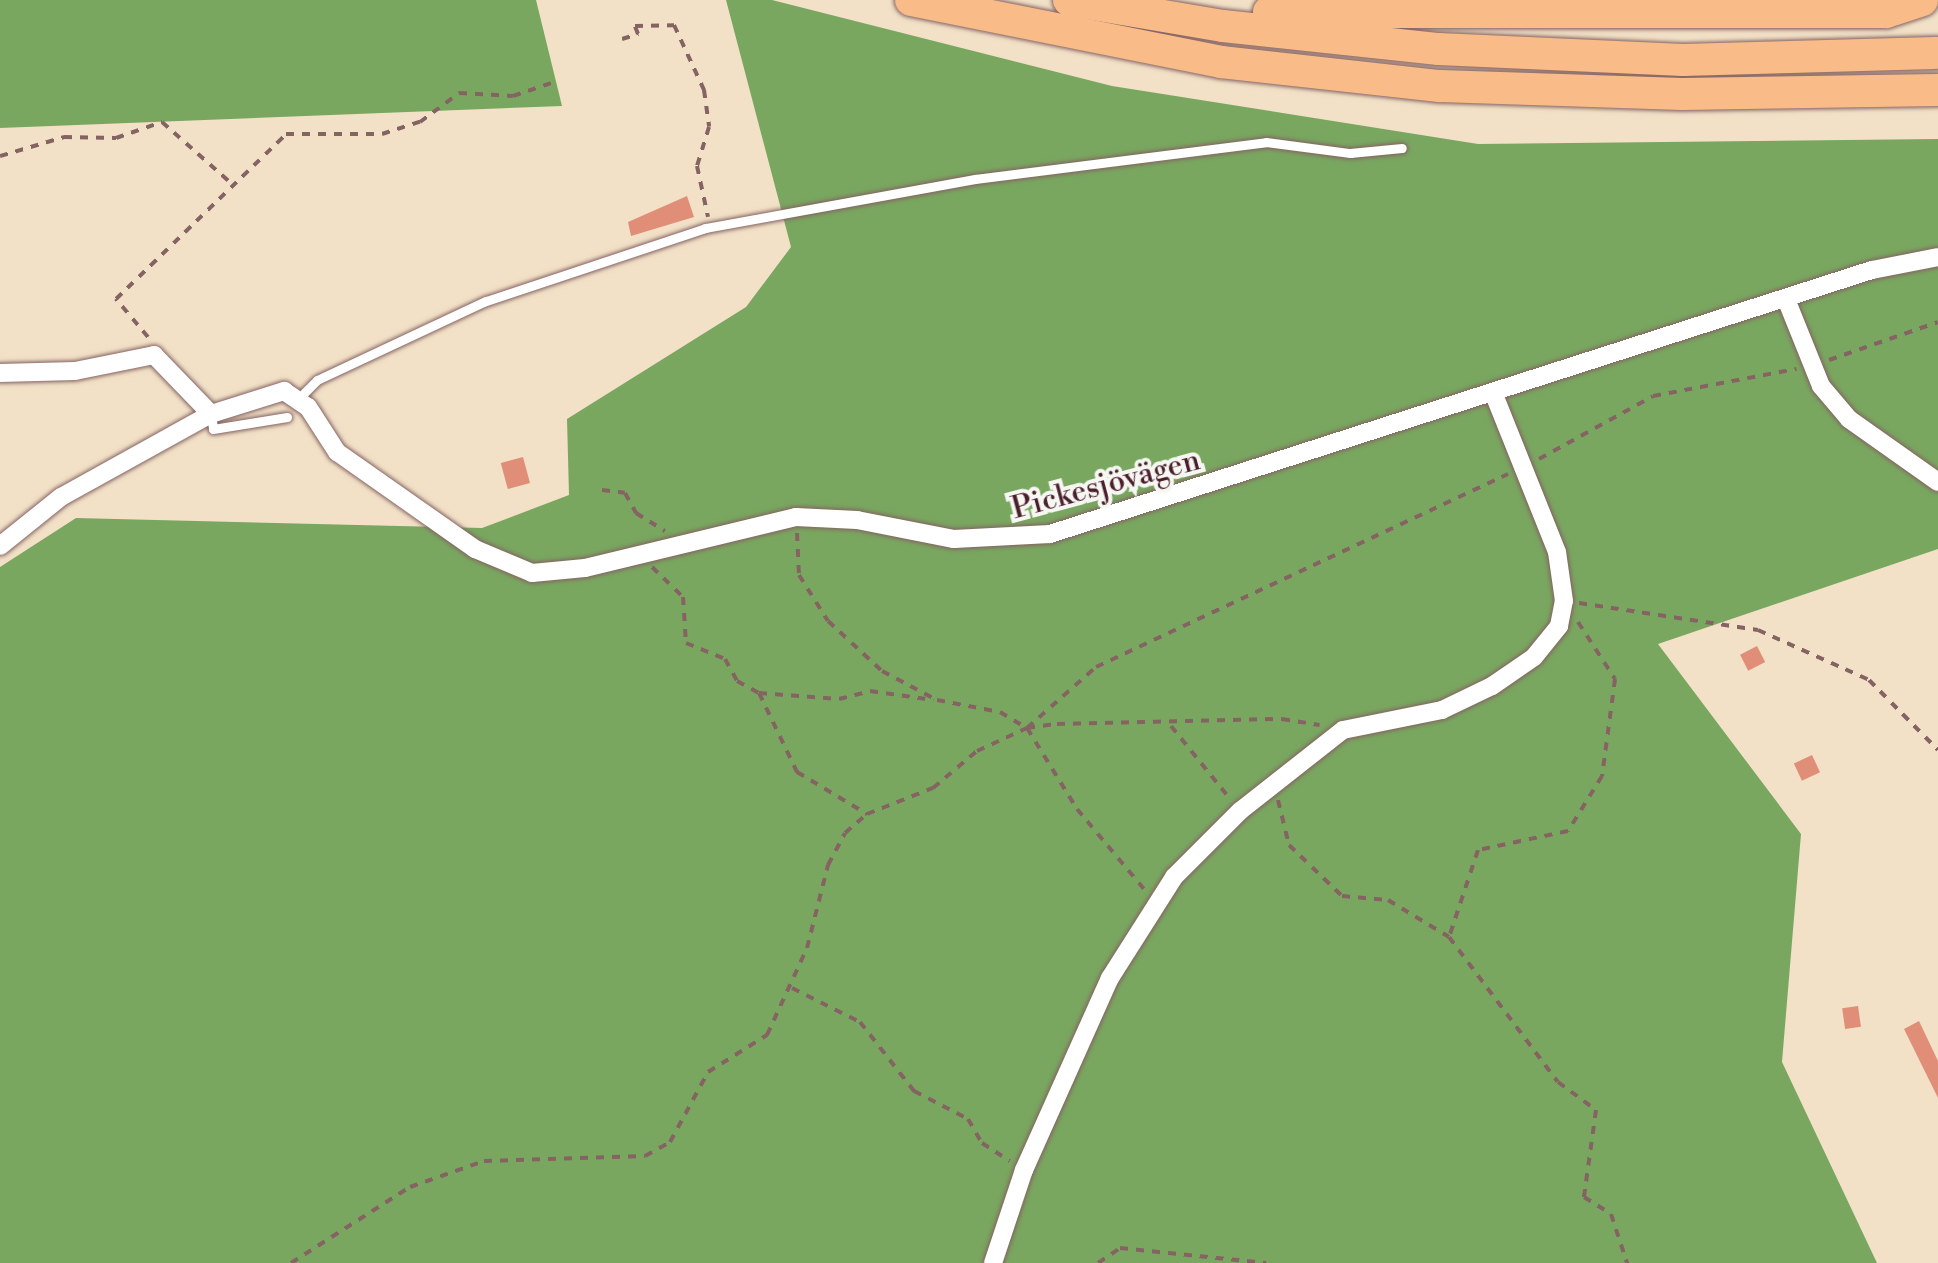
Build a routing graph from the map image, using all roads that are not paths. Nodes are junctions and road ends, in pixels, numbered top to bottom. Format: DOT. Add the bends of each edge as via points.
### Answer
graph roads {
  1 [pos="911,0"];
  2 [pos="1069,0"];
  3 [pos="1136,0"];
  4 [pos="1922,0"];
  5 [pos="1938,53"];
  6 [pos="1938,90"];
  7 [pos="1402,148"];
  8 [pos="1938,257"];
  9 [pos="1786,300"];
  10 [pos="0,373"];
  11 [pos="1493,392"];
  12 [pos="299,398"];
  13 [pos="211,414"];
  14 [pos="286,417"];
  15 [pos="1938,482"];
  16 [pos="0,546"];
  17 [pos="992,1263"];
  1 -- 6 [label="highway" via="1221,62 1440,86 1582,94"];
  2 -- 5 [label="highway" via="1222,26 1438,49 1683,60"];
  3 -- 4 [label="highway" via="1296,14 1451,15 1886,12"];
  7 -- 12 [label="lane" via="1350,153 1266,142 975,179 705,228 486,301 316,380"];
  8 -- 9 [label="street, Pickesjövägen"];
  9 -- 11 [label="street, Pickesjövägen"];
  9 -- 15 [label="street" via="1808,367 1849,419"];
  10 -- 13 [label="street" via="75,371 154,356"];
  11 -- 12 [label="street, Pickesjövägen" via="1050,534 954,540 857,520 796,517 553,574 497,560 337,452"];
  11 -- 17 [label="street" via="1558,552 1564,601 1559,626 1534,657 1492,686 1442,710 1343,730 1240,811 1160,900 1110,978 1024,1170"];
  12 -- 13 [label="street" via="284,391 260,395"];
  13 -- 14 [label="lane" via="214,429"];
  13 -- 16 [label="street" via="61,496"];
}
